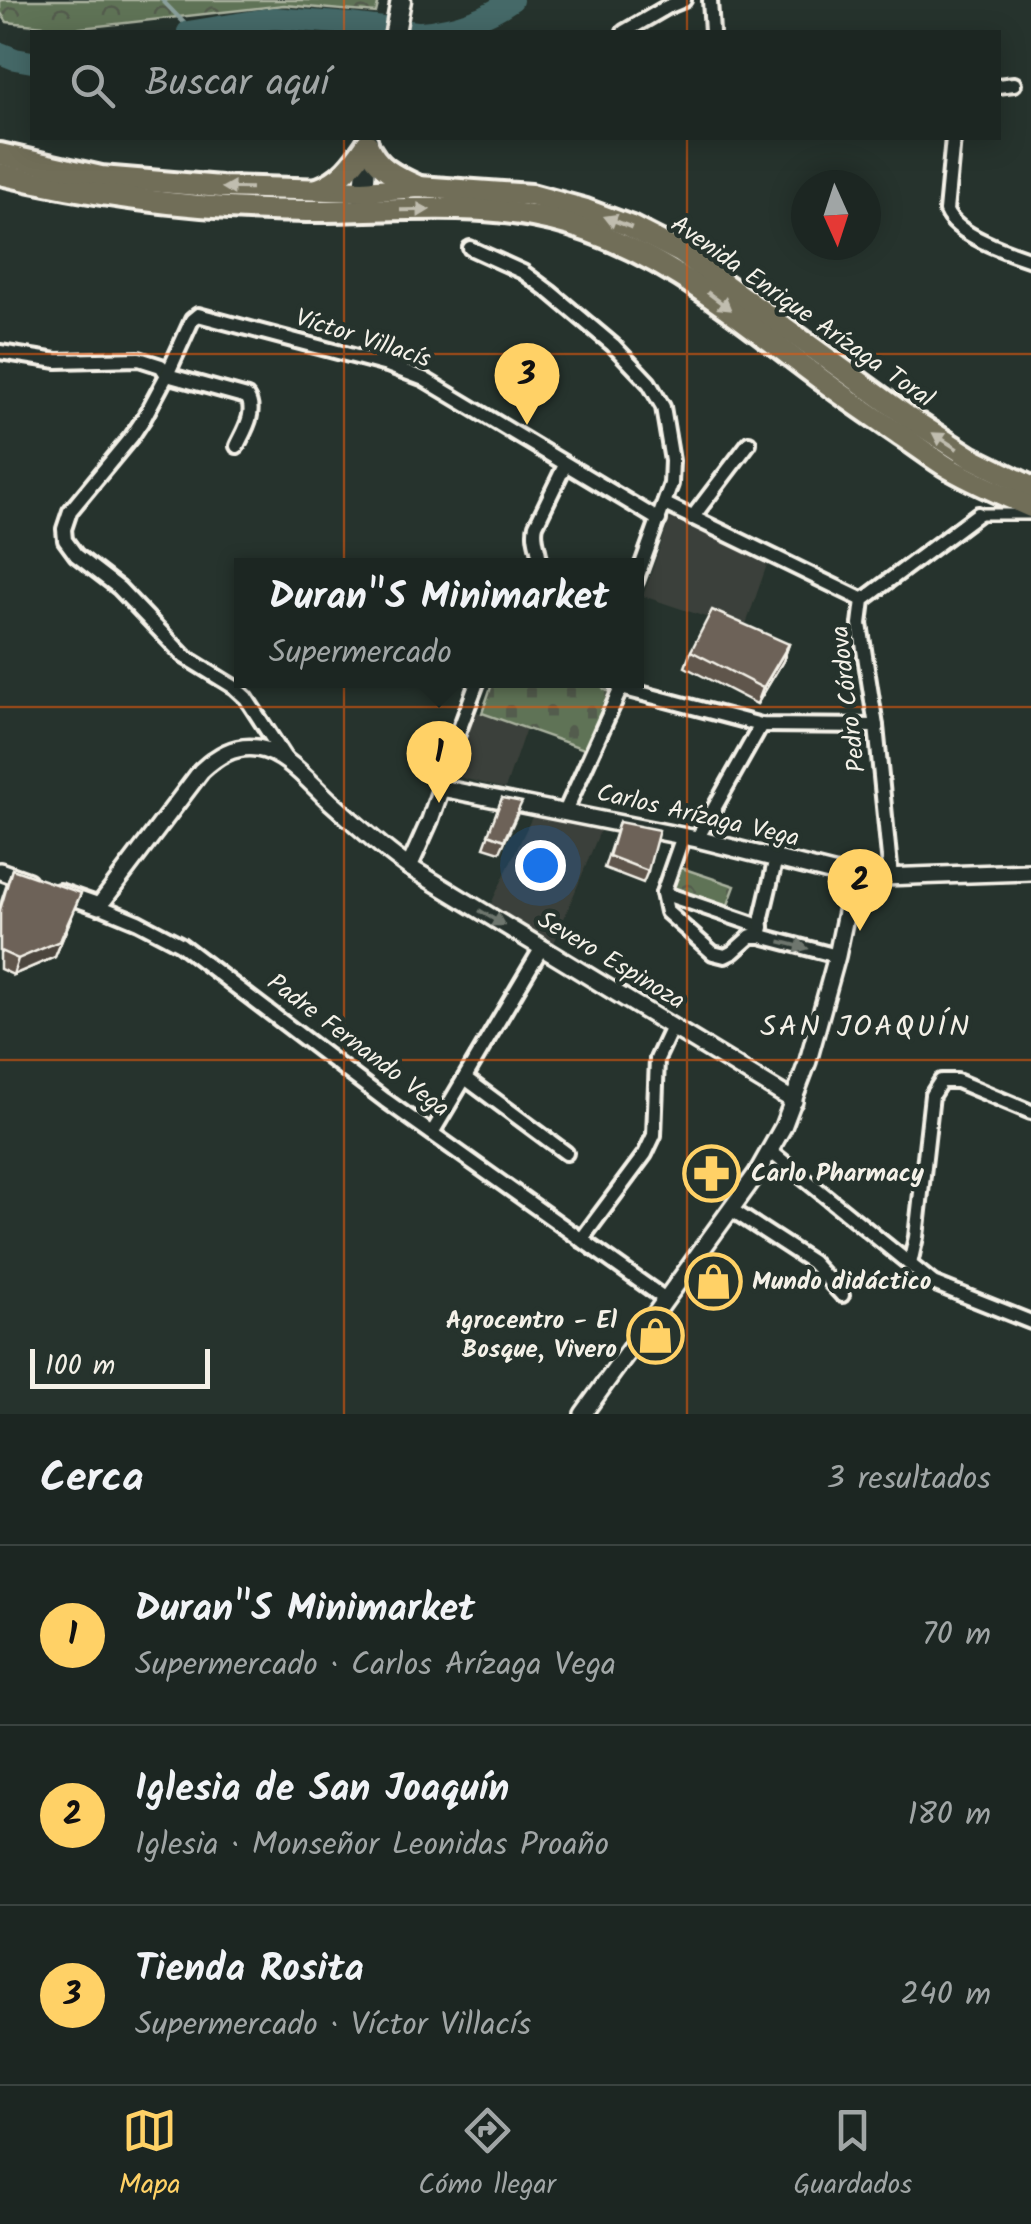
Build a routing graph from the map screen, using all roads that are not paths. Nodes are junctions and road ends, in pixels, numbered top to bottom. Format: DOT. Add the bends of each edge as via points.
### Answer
graph roads {
  1 [pos="401,0"];
  2 [pos="684,0"];
  3 [pos="710,0"];
  4 [pos="395,30"];
  5 [pos="627,30"];
  6 [pos="712,30"];
  7 [pos="1014,84"];
  8 [pos="1001,86"];
  9 [pos="952,140"];
  10 [pos="368,141"];
  11 [pos="0,154"];
  12 [pos="0,174"];
  13 [pos="419,187"];
  14 [pos="316,190"];
  15 [pos="363,200"];
  16 [pos="470,248"];
  17 [pos="1031,260"];
  18 [pos="0,352"];
  19 [pos="168,375"];
  20 [pos="749,443"];
  21 [pos="237,446"];
  22 [pos="565,465"];
  23 [pos="1031,487"];
  24 [pos="665,504"];
  25 [pos="1031,510"];
  26 [pos="978,514"];
  27 [pos="692,518"];
  28 [pos="659,520"];
  29 [pos="540,558"];
  30 [pos="644,560"];
  31 [pos="863,600"];
  32 [pos="234,687"];
  33 [pos="235,688"];
  34 [pos="475,688"];
  35 [pos="614,688"];
  36 [pos="630,688"];
  37 [pos="760,725"];
  38 [pos="876,726"];
  39 [pos="287,762"];
  40 [pos="440,788"];
  41 [pos="566,812"];
  42 [pos="690,838"];
  43 [pos="776,858"];
  44 [pos="409,868"];
  45 [pos="0,871"];
  46 [pos="1031,872"];
  47 [pos="890,877"];
  48 [pos="853,878"];
  49 [pos="663,894"];
  50 [pos="100,906"];
  51 [pos="761,932"];
  52 [pos="542,948"];
  53 [pos="837,956"];
  54 [pos="672,1027"];
  55 [pos="464,1078"];
  56 [pos="794,1101"];
  57 [pos="1031,1112"];
  58 [pos="432,1134"];
  59 [pos="770,1151"];
  60 [pos="566,1152"];
  61 [pos="732,1210"];
  62 [pos="582,1240"];
  63 [pos="910,1264"];
  64 [pos="842,1294"];
  65 [pos="665,1299"];
  66 [pos="1031,1322"];
  67 [pos="583,1414"];
  1 -- 4 [label="main road"];
  2 -- 5 [label="street"];
  3 -- 6 [label="street"];
  7 -- 8 [label="street"];
  9 -- 17 [label="street" via="947,215 984,243"];
  10 -- 13 [label="main road" via="376,162"];
  10 -- 14 [label="main road" via="344,175"];
  10 -- 15 [label="main road"];
  14 -- 11 [label="main road, Avenida Enrique Arízaga Toral, one-way" via="101,177"];
  12 -- 15 [label="main road, Avenida Enrique Arízaga Toral" via="175,204 304,211"];
  13 -- 15 [label="main road, Avenida Enrique Arízaga Toral"];
  23 -- 13 [label="main road, Avenida Enrique Arízaga Toral, one-way" via="908,416 680,252 629,226 531,195"];
  14 -- 15 [label="main road, Avenida Enrique Arízaga Toral"];
  15 -- 25 [label="main road, Avenida Enrique Arízaga Toral, one-way" via="538,216 618,243 710,294 948,468"];
  16 -- 24 [label="street" via="523,272 649,383 669,432"];
  18 -- 19 [label="street" via="57,361 139,359"];
  19 -- 21 [label="street" via="247,397 252,412"];
  19 -- 22 [label="street, Víctor Villacís" via="198,315 424,379"];
  19 -- 32 [label="street" via="132,436 70,511 66,540 185,657"];
  20 -- 27 [label="street"];
  22 -- 28 [label="street, Víctor Villacís"];
  22 -- 29 [label="street" via="534,532"];
  24 -- 27 [label="street"];
  24 -- 28 [label="street"];
  25 -- 26 [label="street"];
  26 -- 31 [label="street, Pedro Córdova"];
  27 -- 31 [label="street"];
  28 -- 30 [label="street"];
  31 -- 38 [label="street, Pedro Córdova" via="860,624"];
  33 -- 39 [label="street"];
  34 -- 40 [label="street"];
  35 -- 41 [label="street"];
  36 -- 37 [label="street"];
  37 -- 38 [label="street"];
  37 -- 42 [label="street"];
  38 -- 47 [label="street, Pedro Córdova"];
  39 -- 44 [label="street, Severo Espinoza"];
  39 -- 50 [label="street, Severo Espinoza" via="255,747 214,759"];
  40 -- 41 [label="street, Carlos Arízaga Vega"];
  40 -- 44 [label="street"];
  41 -- 42 [label="street, Carlos Arízaga Vega"];
  42 -- 43 [label="street, Carlos Arízaga Vega"];
  42 -- 49 [label="street"];
  43 -- 48 [label="street, Carlos Arízaga Vega"];
  43 -- 51 [label="street"];
  44 -- 52 [label="street, Severo Espinoza, one-way"];
  45 -- 50 [label="street, Padre Fernando Vega"];
  46 -- 47 [label="street, Carlos Arízaga Vega"];
  47 -- 48 [label="street, Carlos Arízaga Vega"];
  48 -- 53 [label="street"];
  49 -- 51 [label="street"];
  49 -- 51 [label="street" via="667,912 713,953 725,956"];
  50 -- 58 [label="street, Padre Fernando Vega" via="180,944"];
  51 -- 53 [label="street, one-way"];
  52 -- 54 [label="street, Severo Espinoza"];
  52 -- 55 [label="street"];
  53 -- 56 [label="street"];
  54 -- 56 [label="street, Severo Espinoza"];
  54 -- 62 [label="street" via="657,1059 654,1135"];
  55 -- 58 [label="street"];
  55 -- 60 [label="street"];
  56 -- 59 [label="street"];
  57 -- 63 [label="street" via="957,1081 936,1087"];
  58 -- 62 [label="street, Padre Fernando Vega"];
  59 -- 61 [label="street"];
  59 -- 63 [label="street"];
  61 -- 64 [label="street" via="812,1262"];
  61 -- 65 [label="street"];
  62 -- 65 [label="street, Padre Fernando Vega"];
  63 -- 66 [label="street" via="933,1283"];
  65 -- 67 [label="street"];
}
